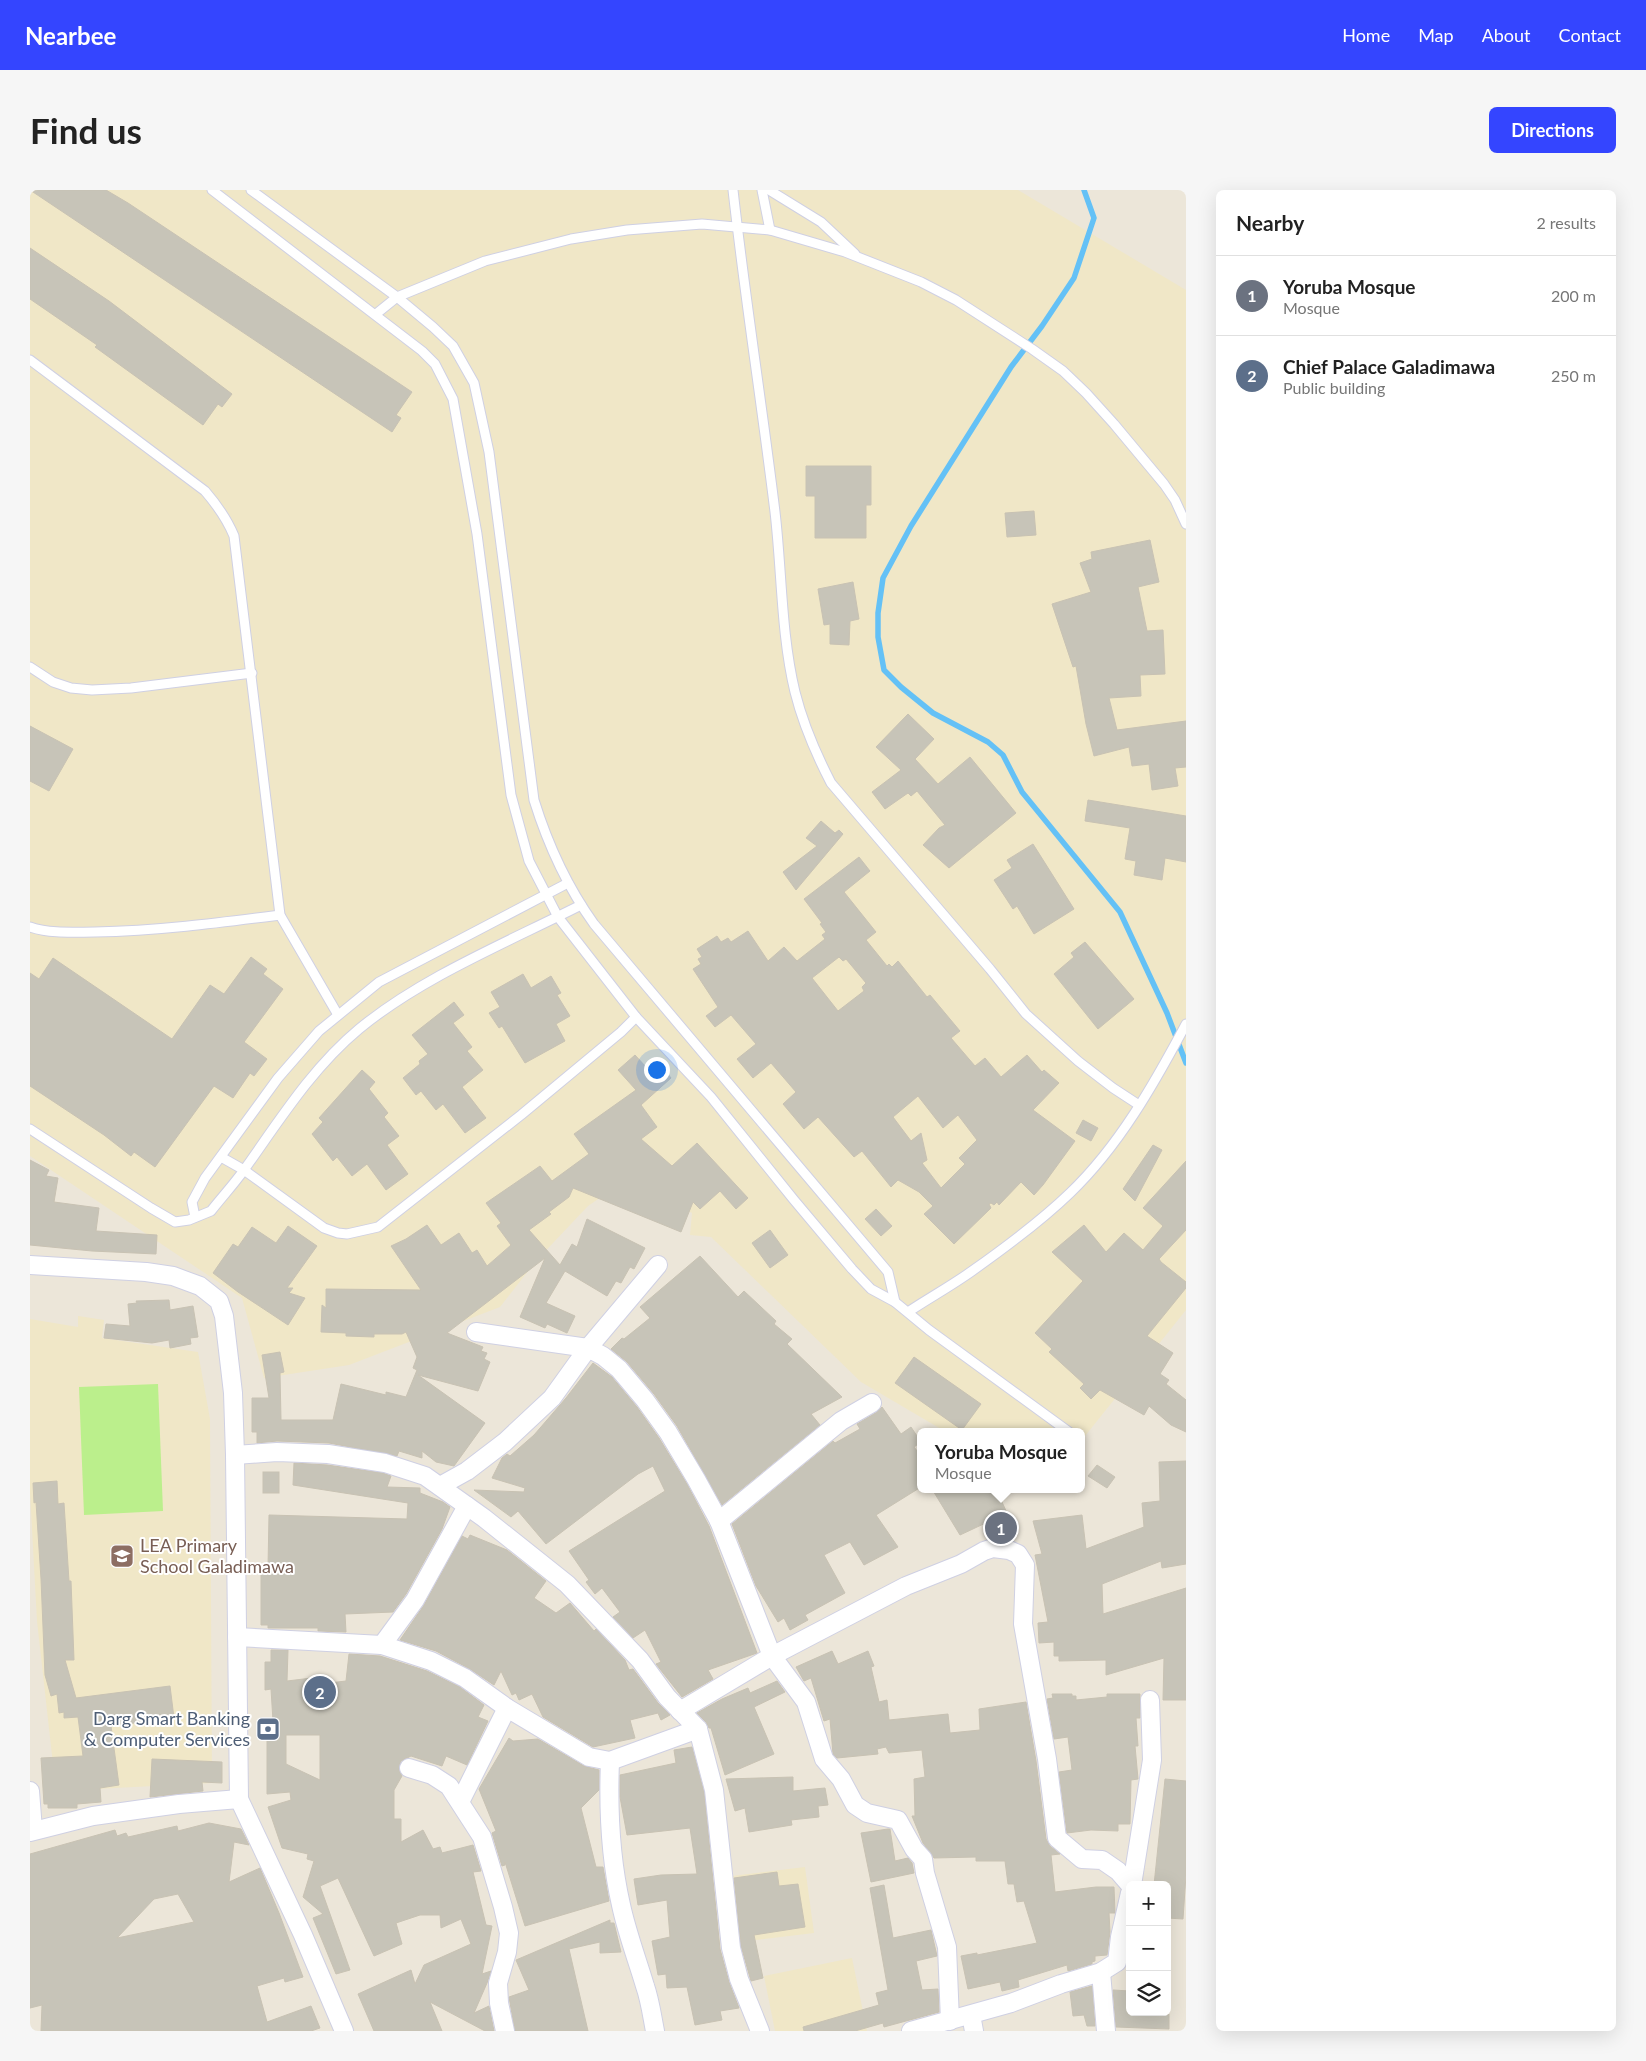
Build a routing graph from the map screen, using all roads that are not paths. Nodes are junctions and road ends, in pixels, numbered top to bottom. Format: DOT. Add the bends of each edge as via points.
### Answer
graph roads {
  1 [pos="212,190"];
  2 [pos="251,190"];
  3 [pos="733,190"];
  4 [pos="762,190"];
  5 [pos="770,190"];
  6 [pos="737,226"];
  7 [pos="770,230"];
  8 [pos="859,257"];
  9 [pos="397,297"];
  10 [pos="376,314"];
  11 [pos="30,360"];
  12 [pos="1186,524"];
  13 [pos="30,667"];
  14 [pos="252,673"];
  15 [pos="568,883"];
  16 [pos="544,893"];
  17 [pos="581,905"];
  18 [pos="280,915"];
  19 [pos="558,917"];
  20 [pos="30,927"];
  21 [pos="338,1015"];
  22 [pos="636,1017"];
  23 [pos="1186,1024"];
  24 [pos="1140,1105"];
  25 [pos="30,1129"];
  26 [pos="221,1157"];
  27 [pos="244,1170"];
  28 [pos="195,1218"];
  29 [pos="30,1265"];
  30 [pos="658,1265"];
  31 [pos="895,1302"];
  32 [pos="908,1312"];
  33 [pos="476,1332"];
  34 [pos="588,1348"];
  35 [pos="872,1403"];
  36 [pos="1064,1428"];
  37 [pos="235,1456"];
  38 [pos="440,1486"];
  39 [pos="467,1506"];
  40 [pos="719,1521"];
  41 [pos="237,1637"];
  42 [pos="382,1644"];
  43 [pos="772,1656"];
  44 [pos="1150,1700"];
  45 [pos="507,1708"];
  46 [pos="680,1711"];
  47 [pos="698,1729"];
  48 [pos="610,1761"];
  49 [pos="409,1768"];
  50 [pos="30,1791"];
  51 [pos="239,1799"];
  52 [pos="460,1802"];
  53 [pos="32,1831"];
  54 [pos="1127,1881"];
  55 [pos="1132,1881"];
  56 [pos="1126,1911"];
  57 [pos="1101,1972"];
  58 [pos="950,2021"];
  59 [pos="972,2023"];
  60 [pos="344,2031"];
  61 [pos="505,2031"];
  62 [pos="654,2031"];
  63 [pos="760,2031"];
  64 [pos="911,2031"];
  65 [pos="1106,2031"];
  1 -- 10 [label="lane"];
  2 -- 9 [label="lane"];
  3 -- 6 [label="lane"];
  4 -- 7 [label="lane"];
  5 -- 8 [label="lane" via="821,222"];
  6 -- 7 [label="lane"];
  6 -- 9 [label="lane" via="669,226 571,239 485,261"];
  6 -- 24 [label="lane" via="775,514 788,650 802,718 816,753 831,783 1026,1014 1078,1061"];
  7 -- 8 [label="lane"];
  8 -- 12 [label="lane" via="956,300 1063,371 1114,424 1164,484"];
  9 -- 10 [label="lane"];
  9 -- 15 [label="lane" via="453,346 474,383 489,452 534,800 544,834"];
  10 -- 16 [label="lane" via="435,364 453,399 477,534 511,795 524,846"];
  11 -- 14 [label="lane" via="205,491 219,508 234,536"];
  13 -- 14 [label="lane" via="53,682 92,690"];
  14 -- 18 [label="lane"];
  15 -- 16 [label="lane"];
  15 -- 17 [label="lane"];
  16 -- 19 [label="lane"];
  16 -- 21 [label="lane" via="379,982"];
  17 -- 19 [label="lane"];
  17 -- 31 [label="lane" via="638,978 888,1272"];
  18 -- 20 [label="lane" via="145,930 62,932"];
  18 -- 21 [label="lane"];
  19 -- 22 [label="lane"];
  19 -- 27 [label="lane" via="413,990 358,1029 289,1105"];
  21 -- 26 [label="lane" via="299,1053"];
  22 -- 27 [label="lane" via="521,1115 378,1227 338,1234 324,1228"];
  22 -- 31 [label="lane" via="710,1097 852,1269 871,1289"];
  23 -- 24 [label="lane"];
  24 -- 32 [label="lane" via="1097,1164 1048,1214 971,1272"];
  25 -- 28 [label="lane" via="175,1222"];
  26 -- 27 [label="lane"];
  26 -- 28 [label="lane" via="192,1202"];
  27 -- 28 [label="lane" via="211,1211"];
  29 -- 37 [label="street" via="146,1272 200,1286 219,1301 224,1316 233,1393"];
  30 -- 34 [label="street"];
  31 -- 32 [label="lane"];
  32 -- 36 [label="lane"];
  33 -- 34 [label="street"];
  34 -- 38 [label="street" via="552,1398 531,1419 467,1470"];
  34 -- 40 [label="street" via="619,1369 645,1400 668,1432"];
  35 -- 40 [label="street" via="841,1421"];
  37 -- 38 [label="street" via="277,1452 328,1454 385,1463 425,1476"];
  37 -- 41 [label="street"];
  38 -- 39 [label="street"];
  39 -- 42 [label="street" via="416,1600"];
  39 -- 46 [label="street" via="567,1584 640,1660"];
  40 -- 43 [label="street"];
  41 -- 42 [label="street"];
  41 -- 51 [label="street"];
  42 -- 45 [label="street" via="465,1678"];
  43 -- 46 [label="street"];
  43 -- 54 [label="street" via="906,1586 984,1551 1000,1548 1018,1554 1025,1565 1023,1624 1047,1759 1057,1838 1082,1859 1102,1860"];
  43 -- 58 [label="street" via="806,1702 824,1759 841,1779 855,1805 867,1812 898,1820 923,1859 948,1947"];
  44 -- 55 [label="street" via="1152,1760"];
  45 -- 48 [label="street" via="589,1757"];
  45 -- 52 [label="street"];
  46 -- 47 [label="street"];
  47 -- 48 [label="street"];
  47 -- 63 [label="street" via="714,1790 731,1948 739,1979"];
  48 -- 62 [label="street" via="611,1853"];
  49 -- 52 [label="street" via="442,1780"];
  50 -- 53 [label="street"];
  51 -- 53 [label="street" via="93,1816"];
  51 -- 60 [label="street"];
  52 -- 61 [label="street" via="482,1837 509,1934 498,1983"];
  56 -- 57 [label="street" via="1117,1962"];
  57 -- 59 [label="street"];
  57 -- 65 [label="street"];
  58 -- 59 [label="street"];
  58 -- 64 [label="street"];
}
